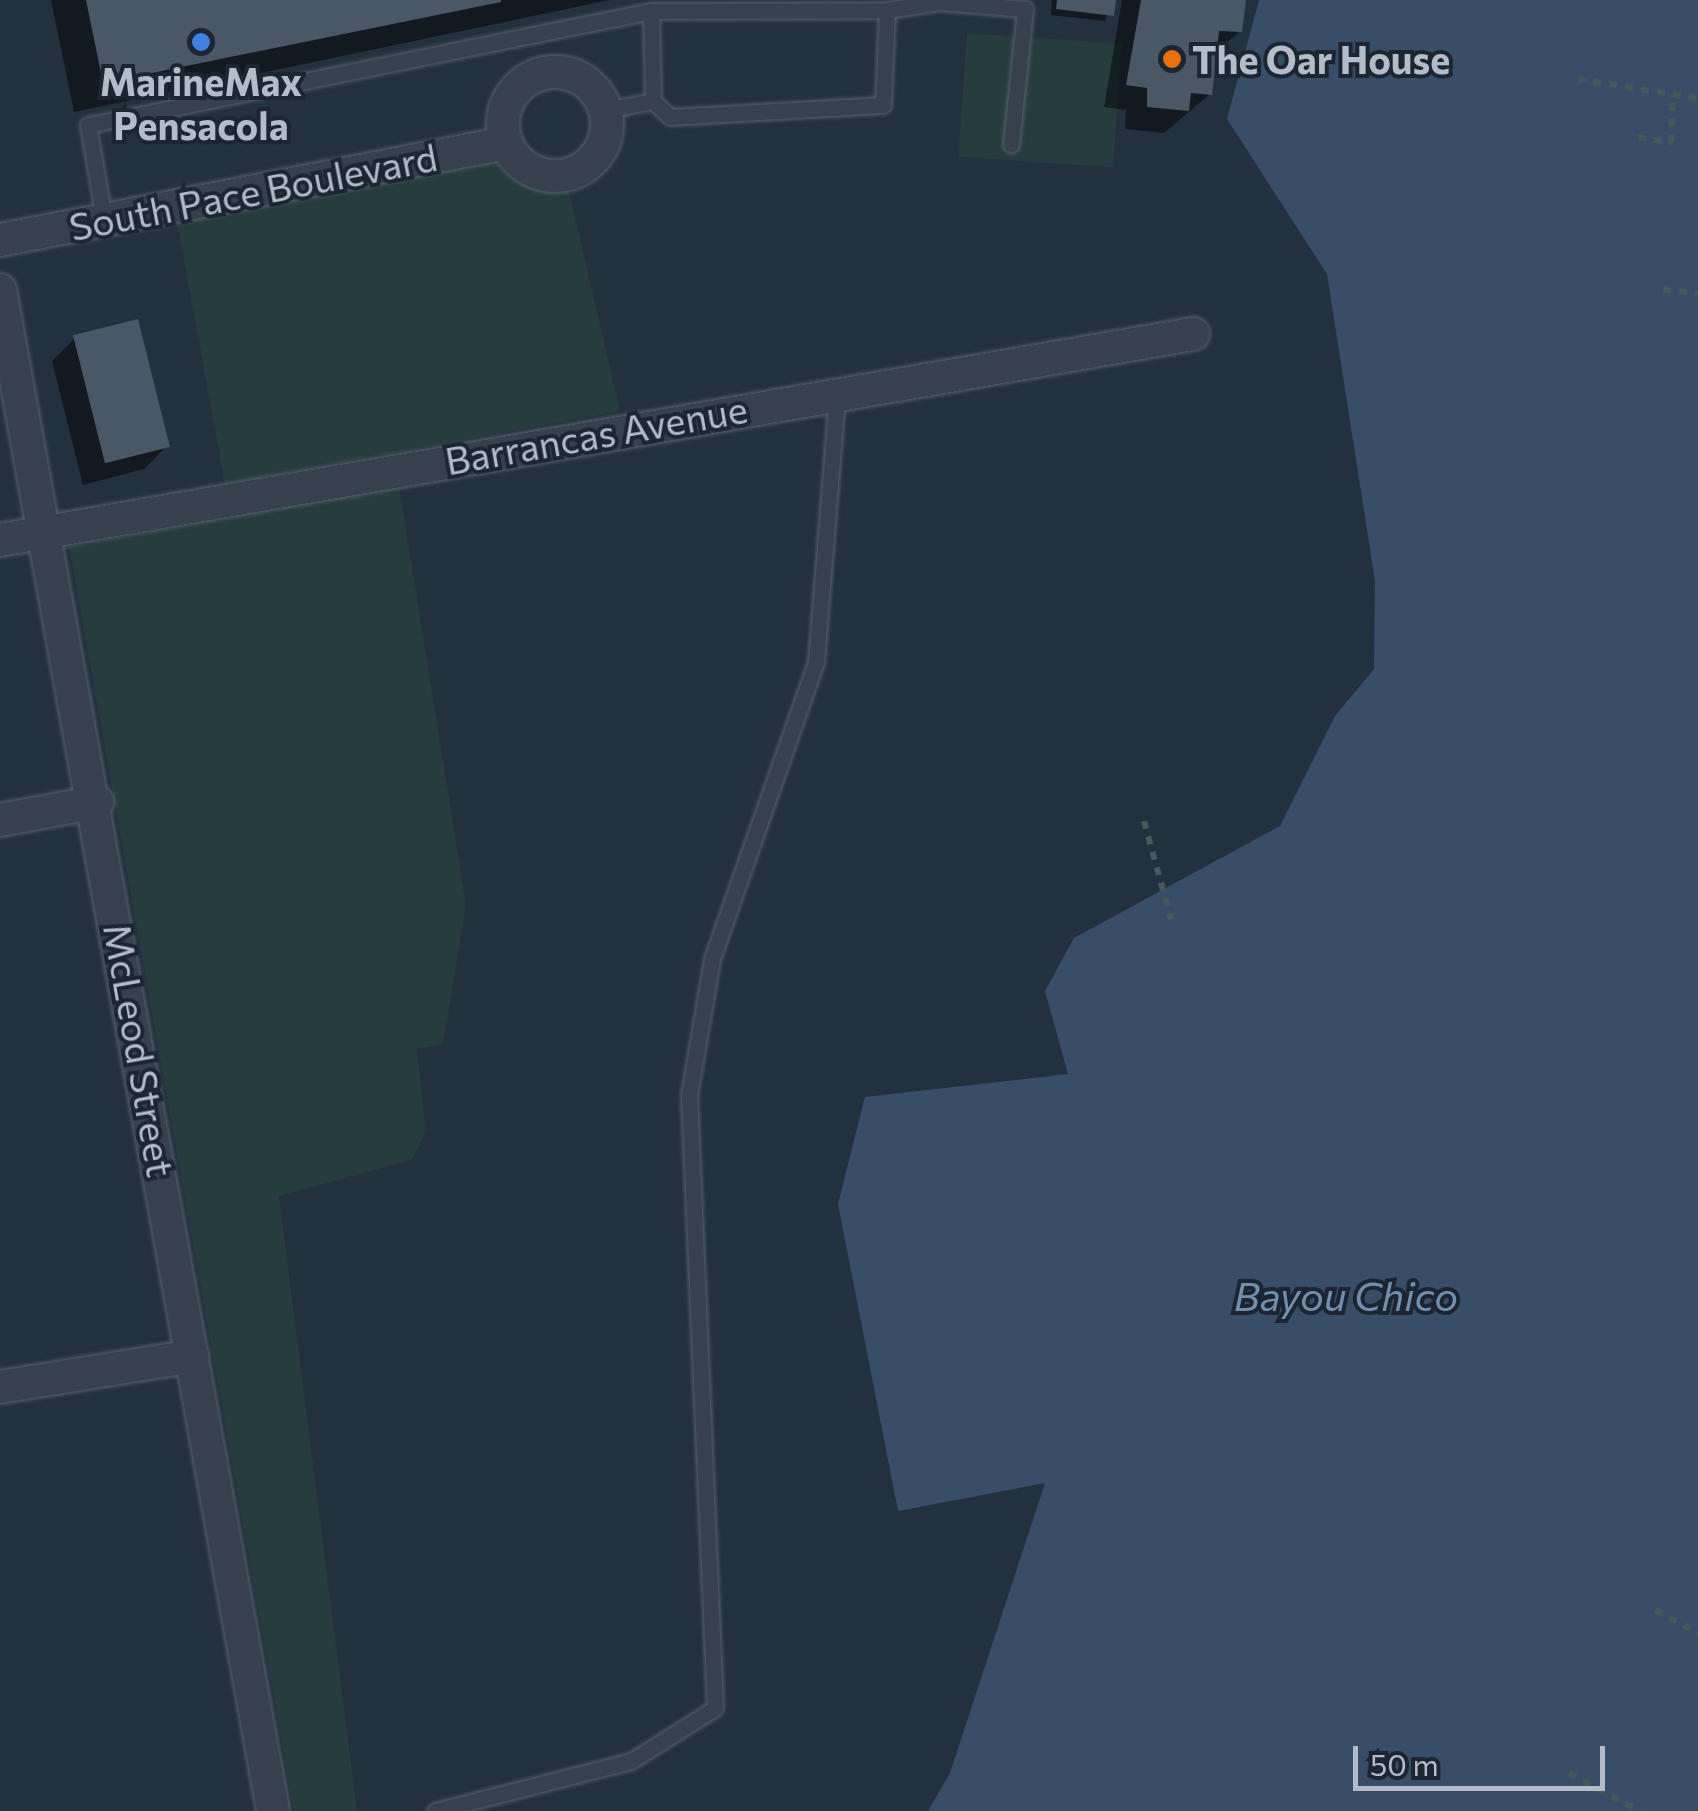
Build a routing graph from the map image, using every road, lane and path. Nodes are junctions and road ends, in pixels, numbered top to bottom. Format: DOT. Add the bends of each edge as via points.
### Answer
graph roads {
  1 [pos="886,10"];
  2 [pos="651,11"];
  3 [pos="1578,79"];
  4 [pos="1673,94"];
  5 [pos="1698,98"];
  6 [pos="654,101"];
  7 [pos="605,110"];
  8 [pos="1638,137"];
  9 [pos="506,143"];
  10 [pos="1012,144"];
  11 [pos="104,218"];
  12 [pos="0,240"];
  13 [pos="1663,289"];
  14 [pos="0,290"];
  15 [pos="1698,294"];
  16 [pos="1193,334"];
  17 [pos="838,392"];
  18 [pos="47,533"];
  19 [pos="0,540"];
  20 [pos="96,802"];
  21 [pos="0,820"];
  22 [pos="1144,821"];
  23 [pos="1171,918"];
  24 [pos="193,1356"];
  25 [pos="0,1388"];
  26 [pos="1655,1610"];
  27 [pos="1698,1633"];
  28 [pos="1569,1774"];
  29 [pos="272,1811"];
  30 [pos="435,1811"];
  31 [pos="1640,1811"];
  1 -- 2 [label="lane"];
  1 -- 6 [label="lane" via="883,106 670,117"];
  1 -- 10 [label="lane" via="939,2 1025,9"];
  2 -- 6 [label="lane"];
  2 -- 11 [label="lane" via="88,125"];
  3 -- 4 [label="path"];
  4 -- 5 [label="path"];
  4 -- 8 [label="path" via="1671,143"];
  6 -- 7 [label="lane"];
  7 -- 9 [label="street" via="603,145 580,170 563,176 528,169"];
  7 -- 9 [label="street" via="598,94 572,74 538,74 512,94 503,126"];
  9 -- 11 [label="street, South Pace Boulevard"];
  11 -- 12 [label="street, South Pace Boulevard"];
  13 -- 15 [label="path"];
  14 -- 18 [label="street, McLeod Street"];
  16 -- 17 [label="street, Barrancas Avenue"];
  17 -- 18 [label="street, Barrancas Avenue"];
  17 -- 30 [label="lane" via="816,662 712,958 688,1095 715,1708 673,1739 617,1766"];
  18 -- 19 [label="street, Barrancas Avenue"];
  18 -- 20 [label="street, McLeod Street"];
  20 -- 21 [label="street"];
  20 -- 24 [label="street, McLeod Street"];
  22 -- 23 [label="path"];
  24 -- 25 [label="street"];
  24 -- 29 [label="street, McLeod Street"];
  26 -- 27 [label="path"];
  28 -- 31 [label="path"];
}
